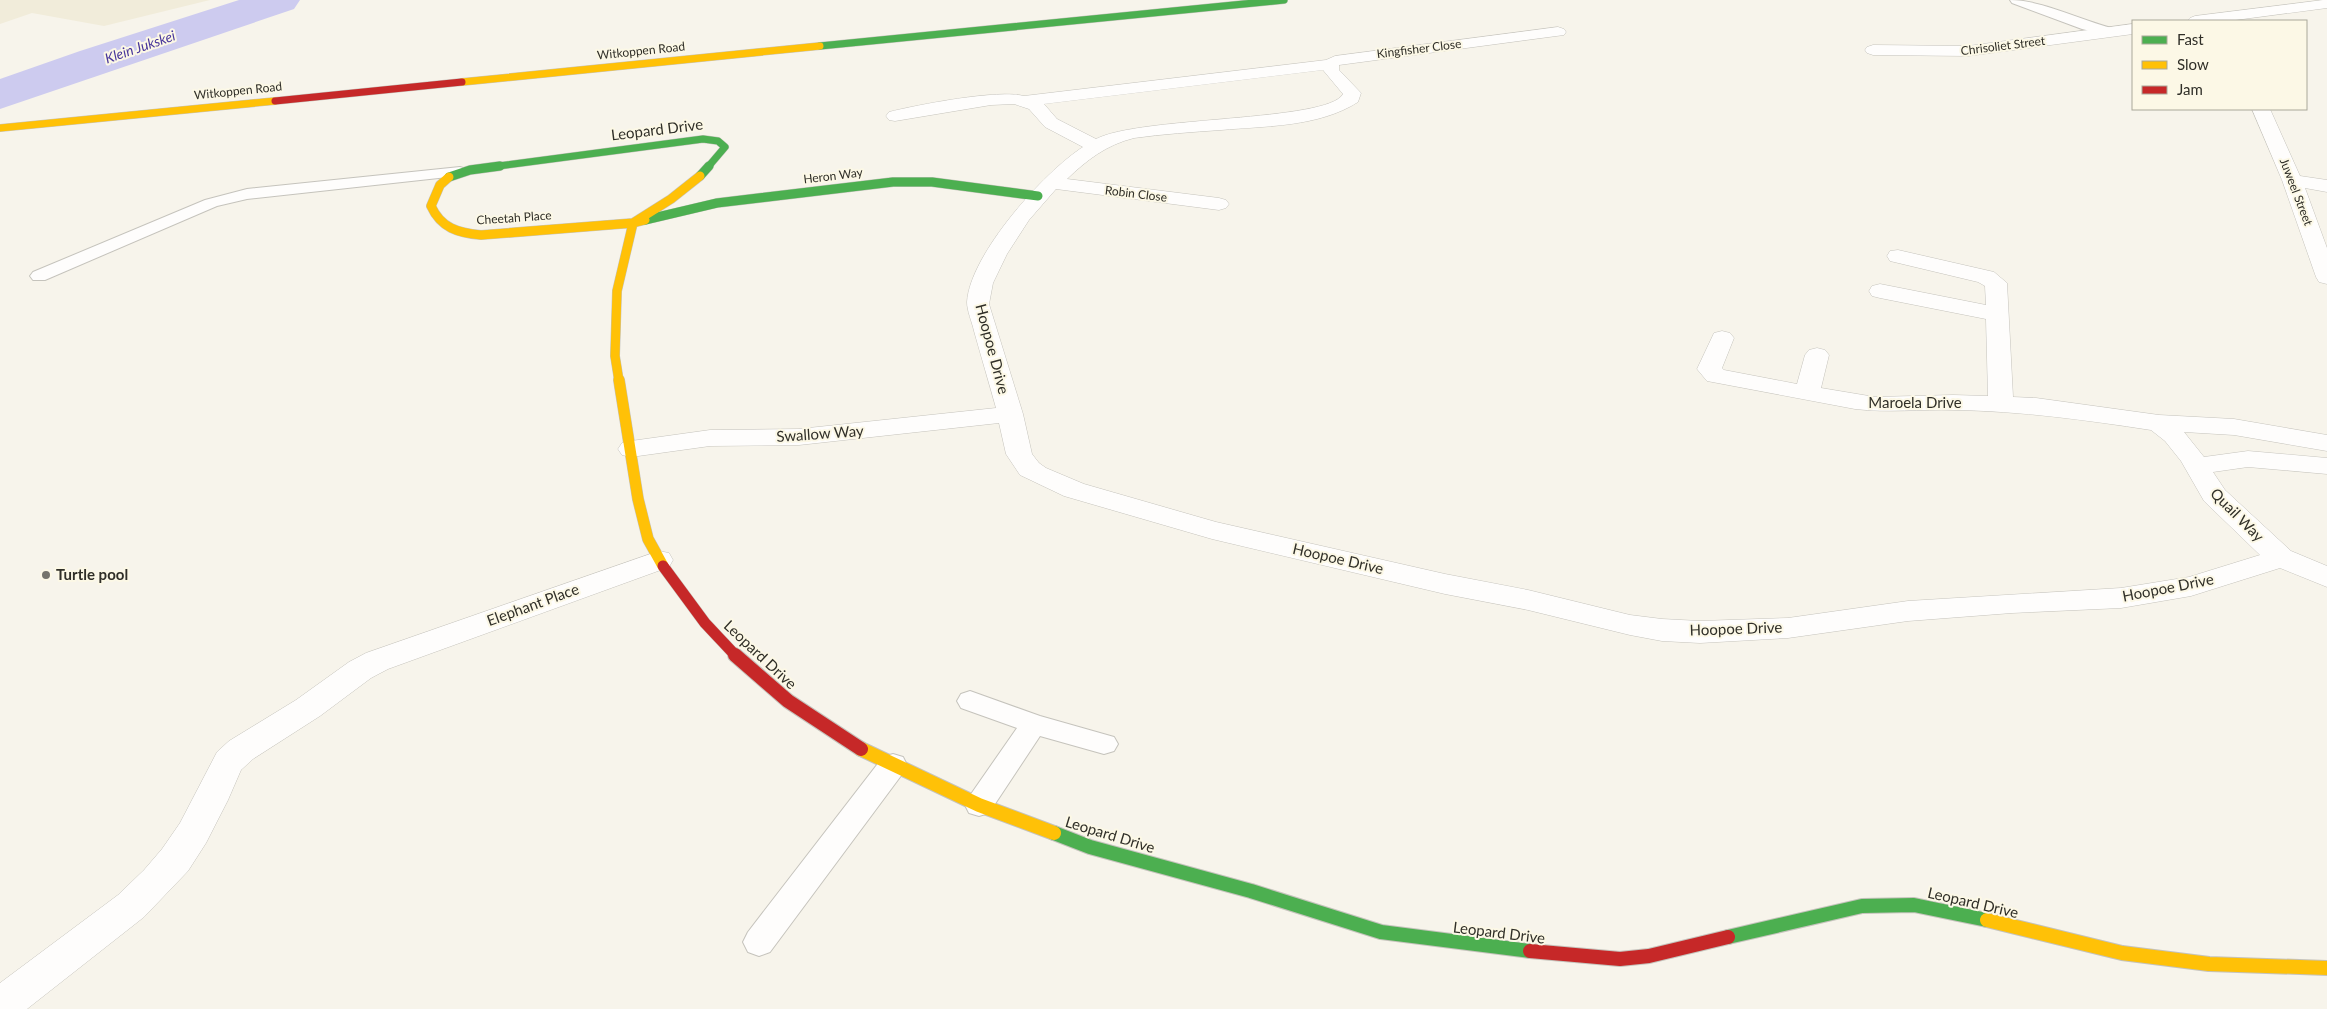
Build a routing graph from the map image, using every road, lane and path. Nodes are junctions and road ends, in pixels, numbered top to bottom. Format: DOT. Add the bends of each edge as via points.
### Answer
graph roads {
  1 [pos="1284,0"];
  2 [pos="2016,0"];
  3 [pos="2327,4"];
  4 [pos="2203,20"];
  5 [pos="2132,29"];
  6 [pos="1558,32"];
  7 [pos="2111,32"];
  8 [pos="2132,40"];
  9 [pos="1873,50"];
  10 [pos="1330,64"];
  11 [pos="1026,101"];
  12 [pos="2261,110"];
  13 [pos="895,116"];
  14 [pos="0,128"];
  15 [pos="1096,146"];
  16 [pos="492,166"];
  17 [pos="460,172"];
  18 [pos="2292,180"];
  19 [pos="2327,186"];
  20 [pos="1045,190"];
  21 [pos="1219,204"];
  22 [pos="633,223"];
  23 [pos="1898,256"];
  24 [pos="39,276"];
  25 [pos="2327,277"];
  26 [pos="1880,292"];
  27 [pos="1997,314"];
  28 [pos="1722,338"];
  29 [pos="1817,355"];
  30 [pos="1807,394"];
  31 [pos="2001,404"];
  32 [pos="1010,414"];
  33 [pos="2159,423"];
  34 [pos="2327,443"];
  35 [pos="631,449"];
  36 [pos="2248,460"];
  37 [pos="2196,466"];
  38 [pos="2327,466"];
  39 [pos="2327,483"];
  40 [pos="2281,558"];
  41 [pos="659,560"];
  42 [pos="2327,577"];
  43 [pos="970,701"];
  44 [pos="1034,724"];
  45 [pos="1104,744"];
  46 [pos="893,765"];
  47 [pos="979,804"];
  48 [pos="759,942"];
  49 [pos="2327,968"];
  50 [pos="0,1006"];
  1 -- 14 [label="street, Witkoppen Road"];
  2 -- 7 [label="lane"];
  3 -- 4 [label="street"];
  5 -- 7 [label="street, Chrisoliet Street"];
  6 -- 10 [label="street, Kingfisher Close" via="1356,57"];
  7 -- 8 [label="street"];
  7 -- 9 [label="street, Chrisoliet Street" via="1956,52"];
  10 -- 11 [label="street, Kingfisher Close"];
  10 -- 15 [label="street, Hoopoe Drive" via="1331,71 1352,94 1349,103 1327,111 1282,119 1131,133"];
  11 -- 13 [label="street, Kingfisher Close" via="990,100"];
  11 -- 15 [label="street" via="1035,105 1051,123"];
  12 -- 18 [label="street, Juweel Street"];
  15 -- 20 [label="street, Hoopoe Drive"];
  16 -- 17 [label="street, Cheetah Place"];
  16 -- 22 [label="street, Leopard Drive" via="703,139 719,140 723,144 712,164 678,194"];
  17 -- 22 [label="street, Cheetah Place" via="441,182 431,206 438,221 457,232 493,235"];
  17 -- 24 [label="lane" via="229,198"];
  18 -- 19 [label="street"];
  18 -- 25 [label="street, Juweel Street"];
  20 -- 21 [label="street, Robin Close"];
  20 -- 22 [label="street, Heron Way" via="893,182 718,203"];
  20 -- 32 [label="street, Hoopoe Drive" via="1018,220 981,281 979,291 978,304"];
  22 -- 35 [label="street, Leopard Drive" via="617,292 614,337"];
  23 -- 27 [label="street" via="1992,280 1996,283"];
  26 -- 27 [label="street"];
  27 -- 31 [label="street"];
  28 -- 30 [label="street, Maroela Drive" via="1709,369 1711,373"];
  29 -- 30 [label="street"];
  30 -- 31 [label="street, Maroela Drive" via="1875,404"];
  31 -- 33 [label="street, Maroela Drive"];
  32 -- 35 [label="street, Swallow Way" via="799,437 710,438"];
  32 -- 40 [label="street, Hoopoe Drive" via="1019,454 1029,469 1074,490 1212,530 1662,630 1788,628 1908,611 2128,598 2191,586"];
  33 -- 34 [label="street, Maroela Drive" via="2234,427"];
  33 -- 37 [label="street, Quail Way" via="2182,445"];
  35 -- 41 [label="street, Leopard Drive" via="648,539"];
  36 -- 37 [label="street"];
  36 -- 38 [label="street"];
  36 -- 39 [label="street"];
  37 -- 40 [label="street, Quail Way" via="2214,495"];
  40 -- 42 [label="street"];
  41 -- 46 [label="street, Leopard Drive" via="708,628 742,663 812,720"];
  41 -- 50 [label="street, Elephant Place" via="360,670 308,708 241,750 220,776 193,833 157,881 131,906"];
  43 -- 44 [label="lane"];
  44 -- 45 [label="lane"];
  44 -- 47 [label="lane"];
  46 -- 47 [label="street, Leopard Drive"];
  46 -- 48 [label="lane"];
  47 -- 49 [label="street, Leopard Drive" via="1090,847 1251,891 1381,932 1472,946 1620,959 1649,956 1862,906 1914,905 1960,913 2122,953 2209,964"];
}
